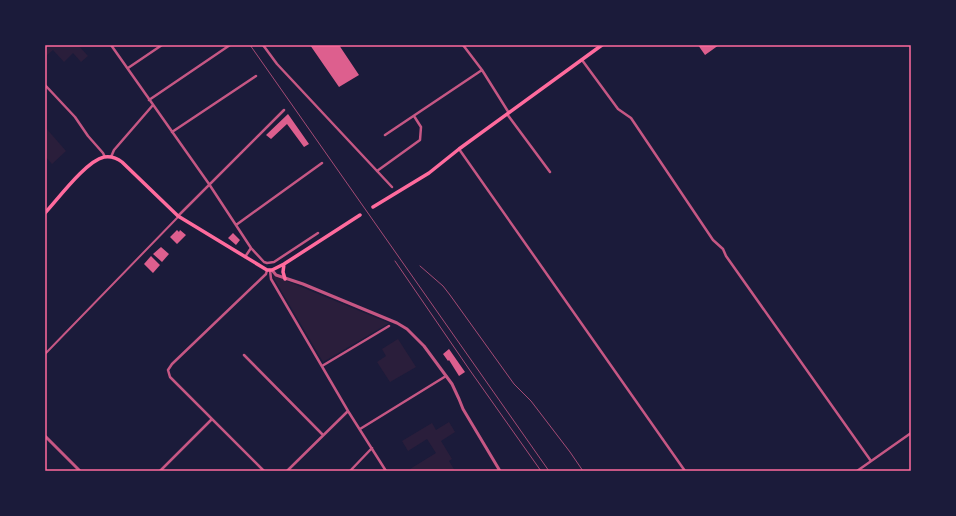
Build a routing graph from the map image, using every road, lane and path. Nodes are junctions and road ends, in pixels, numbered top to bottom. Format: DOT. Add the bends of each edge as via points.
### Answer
graph roads {
  1 [pos="111,45"];
  2 [pos="162,45"];
  3 [pos="230,45"];
  4 [pos="263,45"];
  5 [pos="464,45"];
  6 [pos="599,46"];
  7 [pos="582,59"];
  8 [pos="128,68"];
  9 [pos="482,70"];
  10 [pos="256,76"];
  11 [pos="45,85"];
  12 [pos="149,100"];
  13 [pos="153,105"];
  14 [pos="284,110"];
  15 [pos="508,114"];
  16 [pos="414,116"];
  17 [pos="172,132"];
  18 [pos="385,135"];
  19 [pos="459,149"];
  20 [pos="105,157"];
  21 [pos="111,157"];
  22 [pos="322,163"];
  23 [pos="377,171"];
  24 [pos="550,172"];
  25 [pos="210,184"];
  26 [pos="392,187"];
  27 [pos="373,207"];
  28 [pos="45,213"];
  29 [pos="360,215"];
  30 [pos="178,216"];
  31 [pos="236,225"];
  32 [pos="318,234"];
  33 [pos="251,248"];
  34 [pos="244,257"];
  35 [pos="284,264"];
  36 [pos="270,270"];
  37 [pos="285,278"];
  38 [pos="389,326"];
  39 [pos="45,354"];
  40 [pos="244,355"];
  41 [pos="322,366"];
  42 [pos="446,376"];
  43 [pos="348,411"];
  44 [pos="212,419"];
  45 [pos="360,429"];
  46 [pos="911,433"];
  47 [pos="323,435"];
  48 [pos="45,436"];
  49 [pos="372,448"];
  50 [pos="871,461"];
  51 [pos="80,471"];
  52 [pos="160,471"];
  53 [pos="264,471"];
  54 [pos="287,471"];
  55 [pos="350,471"];
  56 [pos="386,471"];
  57 [pos="500,471"];
  58 [pos="685,471"];
  59 [pos="857,471"];
  1 -- 8 [label="street"];
  2 -- 8 [label="street"];
  3 -- 12 [label="street"];
  4 -- 23 [label="street" via="277,64"];
  5 -- 9 [label="street"];
  6 -- 7 [label="main road"];
  7 -- 15 [label="main road"];
  7 -- 50 [label="street" via="618,109 631,118 712,240 723,249"];
  8 -- 12 [label="street"];
  9 -- 15 [label="street"];
  9 -- 16 [label="street"];
  10 -- 17 [label="street"];
  11 -- 20 [label="street" via="75,117"];
  12 -- 13 [label="street"];
  13 -- 17 [label="street"];
  13 -- 21 [label="street" via="114,150"];
  14 -- 25 [label="street"];
  15 -- 19 [label="main road"];
  15 -- 24 [label="street"];
  16 -- 18 [label="street"];
  16 -- 23 [label="street" via="421,127 420,140"];
  17 -- 25 [label="street"];
  19 -- 27 [label="main road" via="429,173"];
  19 -- 58 [label="street"];
  20 -- 21 [label="main road"];
  20 -- 28 [label="main road" via="86,168"];
  21 -- 30 [label="main road" via="122,162"];
  22 -- 31 [label="street"];
  23 -- 26 [label="street"];
  25 -- 30 [label="street"];
  25 -- 31 [label="street"];
  29 -- 35 [label="main road"];
  30 -- 34 [label="main road"];
  30 -- 39 [label="street"];
  31 -- 33 [label="street"];
  32 -- 33 [label="street" via="270,263 260,259"];
  33 -- 34 [label="street"];
  34 -- 36 [label="main road"];
  35 -- 36 [label="main road"];
  35 -- 37 [label="main road"];
  36 -- 37 [label="street"];
  36 -- 41 [label="street" via="271,279"];
  36 -- 44 [label="street" via="177,358 168,370 170,377"];
  37 -- 42 [label="street" via="397,323 416,337"];
  38 -- 41 [label="street"];
  40 -- 47 [label="street"];
  41 -- 43 [label="street"];
  42 -- 45 [label="street"];
  42 -- 57 [label="street"];
  43 -- 45 [label="street"];
  43 -- 47 [label="street"];
  44 -- 52 [label="street"];
  44 -- 53 [label="street"];
  45 -- 49 [label="street"];
  46 -- 50 [label="street"];
  47 -- 54 [label="street"];
  48 -- 51 [label="street"];
  49 -- 55 [label="street"];
  49 -- 56 [label="street"];
  50 -- 59 [label="street"];
}
